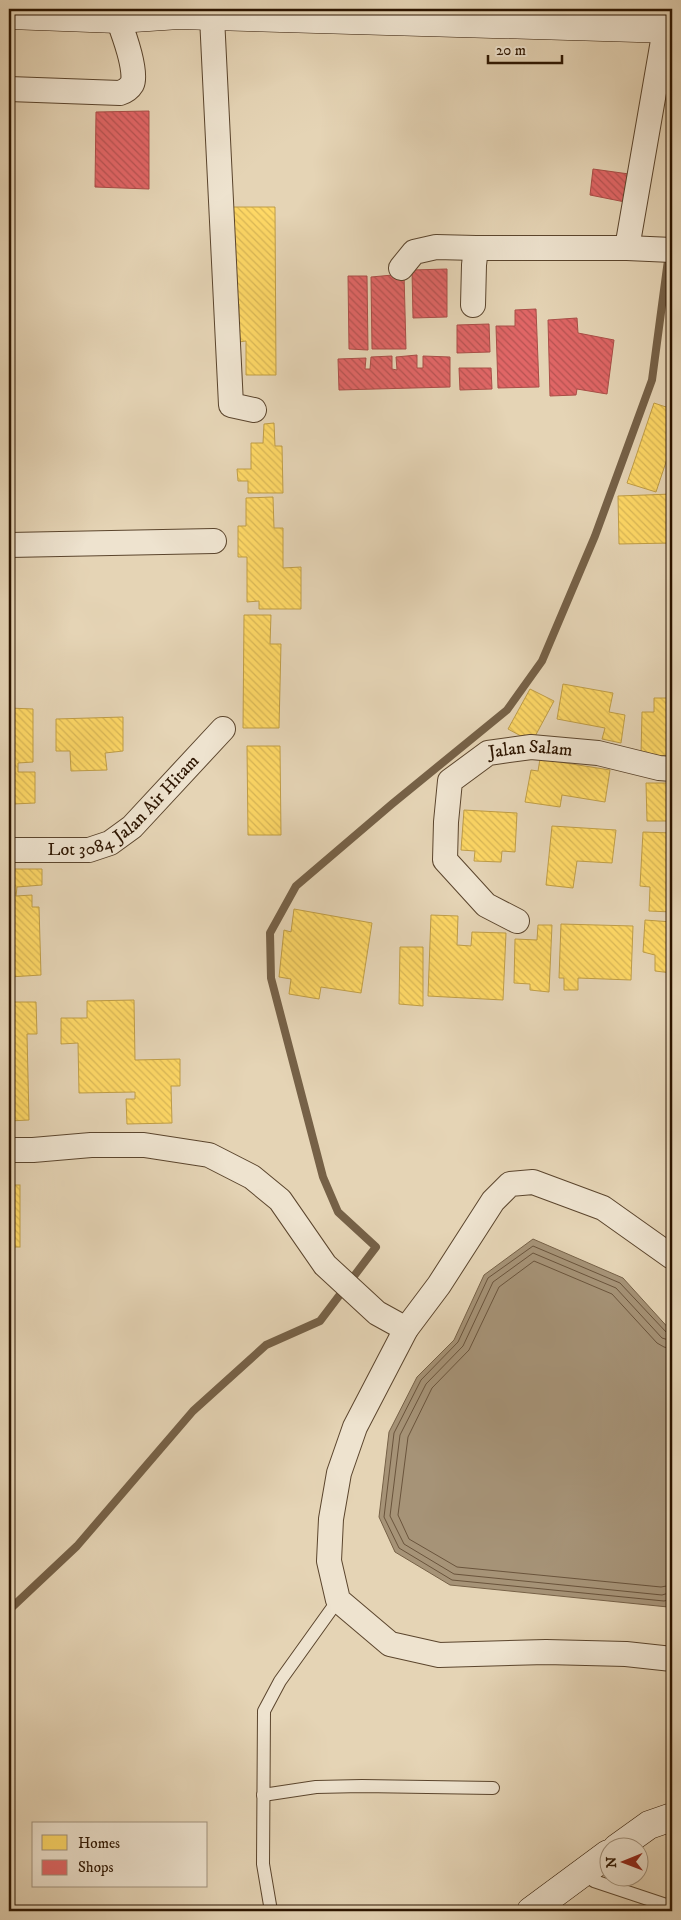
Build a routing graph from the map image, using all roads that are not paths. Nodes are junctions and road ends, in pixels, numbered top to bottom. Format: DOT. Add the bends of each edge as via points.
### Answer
graph roads {
  1 [pos="9,15"];
  2 [pos="212,17"];
  3 [pos="610,18"];
  4 [pos="118,19"];
  5 [pos="668,29"];
  6 [pos="9,89"];
  7 [pos="476,248"];
  8 [pos="627,248"];
  9 [pos="663,250"];
  10 [pos="401,268"];
  11 [pos="473,304"];
  12 [pos="254,410"];
  13 [pos="214,540"];
  14 [pos="9,545"];
  15 [pos="223,729"];
  16 [pos="672,769"];
  17 [pos="9,850"];
  18 [pos="517,922"];
  19 [pos="9,1150"];
  20 [pos="672,1257"];
  21 [pos="406,1329"];
  22 [pos="338,1600"];
  23 [pos="672,1659"];
  24 [pos="493,1788"];
  25 [pos="263,1795"];
  26 [pos="672,1817"];
  27 [pos="631,1838"];
  28 [pos="598,1861"];
  29 [pos="581,1873"];
  30 [pos="672,1907"];
  31 [pos="271,1911"];
  32 [pos="531,1911"];
  1 -- 4 [label="main road"];
  2 -- 3 [label="main road"];
  2 -- 4 [label="main road" via="179,15"];
  2 -- 12 [label="street" via="231,405"];
  3 -- 5 [label="main road"];
  4 -- 6 [label="street" via="131,56 134,82 128,89 120,93"];
  5 -- 8 [label="street"];
  7 -- 8 [label="street"];
  7 -- 10 [label="street" via="436,247 414,252"];
  7 -- 11 [label="street"];
  8 -- 9 [label="street"];
  13 -- 14 [label="street"];
  15 -- 17 [label="street, Lot 3084 Jalan Air Hitam" via="132,827 110,843 89,850"];
  16 -- 18 [label="street, Jalan Salam" via="598,753 531,748 488,753 450,781 445,860 486,905"];
  19 -- 21 [label="street" via="144,1145 209,1155 252,1176 280,1200 324,1265 377,1313"];
  20 -- 21 [label="street" via="603,1208 533,1182 510,1184 493,1201 439,1285"];
  21 -- 22 [label="street" via="355,1427 339,1473 331,1519 329,1561"];
  22 -- 23 [label="street" via="390,1644 439,1655 546,1652"];
  22 -- 25 [label="lane" via="280,1681 264,1711"];
  24 -- 25 [label="lane" via="316,1787"];
  25 -- 31 [label="lane" via="263,1864"];
  26 -- 27 [label="main road" via="649,1825"];
  28 -- 29 [label="main road"];
  29 -- 30 [label="lane" via="594,1881"];
  29 -- 32 [label="main road"];
}
